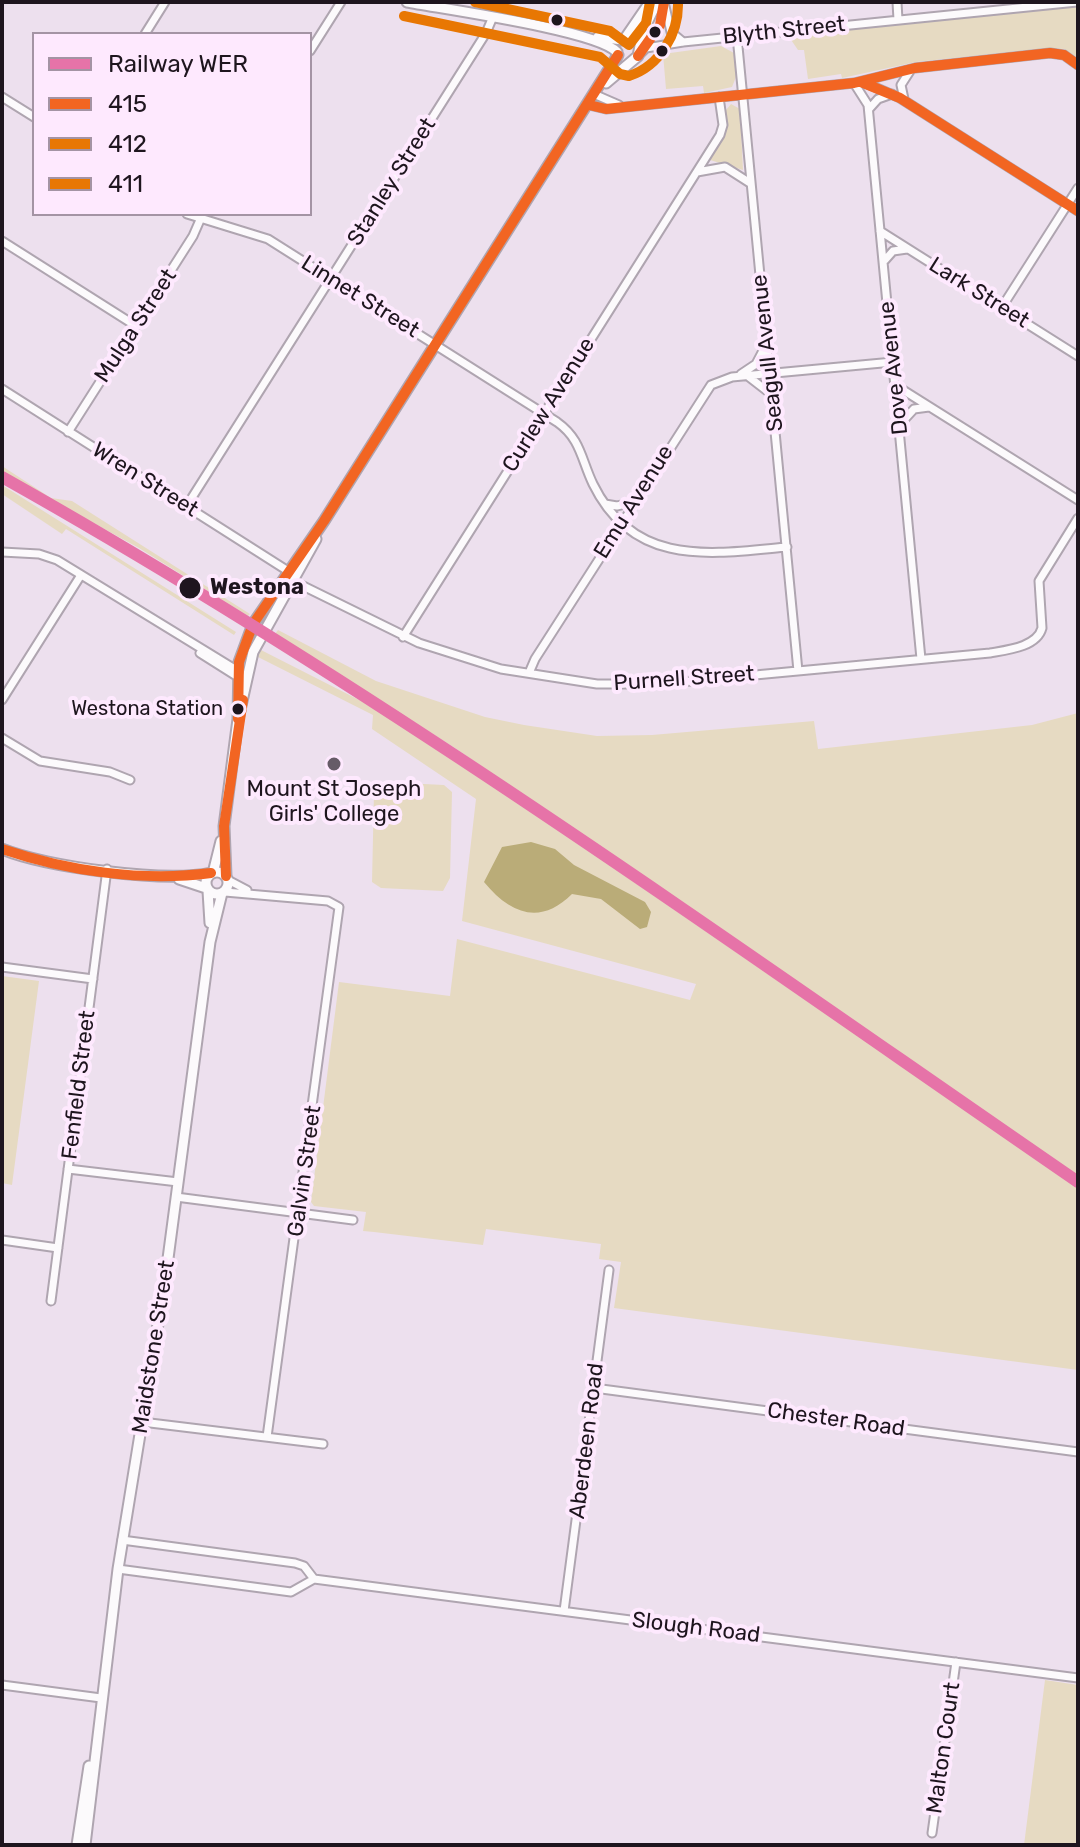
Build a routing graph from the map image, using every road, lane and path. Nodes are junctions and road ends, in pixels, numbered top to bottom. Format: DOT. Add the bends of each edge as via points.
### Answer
graph roads {
  1 [pos="165,2"];
  2 [pos="341,2"];
  3 [pos="407,2"];
  4 [pos="650,2"];
  5 [pos="897,2"];
  6 [pos="1077,2"];
  7 [pos="662,5"];
  8 [pos="492,19"];
  9 [pos="898,20"];
  10 [pos="668,24"];
  11 [pos="146,32"];
  12 [pos="559,32"];
  13 [pos="737,36"];
  14 [pos="624,40"];
  15 [pos="683,42"];
  16 [pos="660,46"];
  17 [pos="312,48"];
  18 [pos="617,54"];
  19 [pos="637,55"];
  20 [pos="1078,65"];
  21 [pos="915,68"];
  22 [pos="858,82"];
  23 [pos="742,94"];
  24 [pos="892,94"];
  25 [pos="596,95"];
  26 [pos="2,97"];
  27 [pos="719,97"];
  28 [pos="905,101"];
  29 [pos="589,105"];
  30 [pos="623,105"];
  31 [pos="869,109"];
  32 [pos="32,116"];
  33 [pos="696,172"];
  34 [pos="751,184"];
  35 [pos="1078,188"];
  36 [pos="1067,205"];
  37 [pos="1078,211"];
  38 [pos="205,218"];
  39 [pos="880,231"];
  40 [pos="2,241"];
  41 [pos="909,249"];
  42 [pos="883,263"];
  43 [pos="331,279"];
  44 [pos="1002,307"];
  45 [pos="136,326"];
  46 [pos="766,344"];
  47 [pos="436,345"];
  48 [pos="1078,356"];
  49 [pos="893,362"];
  50 [pos="770,374"];
  51 [pos="738,376"];
  52 [pos="895,385"];
  53 [pos="2,389"];
  54 [pos="772,396"];
  55 [pos="931,407"];
  56 [pos="544,413"];
  57 [pos="899,425"];
  58 [pos="68,432"];
  59 [pos="1078,500"];
  60 [pos="635,501"];
  61 [pos="605,504"];
  62 [pos="186,507"];
  63 [pos="1078,518"];
  64 [pos="621,522"];
  65 [pos="787,547"];
  66 [pos="2,552"];
  67 [pos="81,575"];
  68 [pos="291,576"];
  69 [pos="403,637"];
  70 [pos="921,659"];
  71 [pos="798,671"];
  72 [pos="529,673"];
  73 [pos="241,675"];
  74 [pos="2,700"];
  75 [pos="2,738"];
  76 [pos="130,780"];
  77 [pos="224,826"];
  78 [pos="2,849"];
  79 [pos="107,869"];
  80 [pos="212,873"];
  81 [pos="175,877"];
  82 [pos="227,878"];
  83 [pos="207,889"];
  84 [pos="250,891"];
  85 [pos="224,892"];
  86 [pos="210,942"];
  87 [pos="2,967"];
  88 [pos="93,979"];
  89 [pos="68,1169"];
  90 [pos="178,1182"];
  91 [pos="176,1197"];
  92 [pos="299,1213"];
  93 [pos="353,1220"];
  94 [pos="2,1240"];
  95 [pos="58,1248"];
  96 [pos="609,1270"];
  97 [pos="51,1301"];
  98 [pos="594,1388"];
  99 [pos="142,1422"];
  100 [pos="267,1437"];
  101 [pos="323,1444"];
  102 [pos="1078,1452"];
  103 [pos="122,1540"];
  104 [pos="118,1569"];
  105 [pos="314,1579"];
  106 [pos="564,1611"];
  107 [pos="956,1662"];
  108 [pos="1078,1678"];
  109 [pos="2,1685"];
  110 [pos="101,1698"];
  111 [pos="94,1751"];
  112 [pos="932,1833"];
  113 [pos="77,1845"];
  114 [pos="85,1845"];
  1 -- 11 [label="street"];
  2 -- 17 [label="street"];
  3 -- 8 [label="main road"];
  4 -- 14 [label="main road"];
  5 -- 9 [label="street"];
  6 -- 9 [label="street, Blyth Street"];
  7 -- 10 [label="street"];
  7 -- 19 [label="main road" via="643,31"];
  8 -- 12 [label="main road"];
  8 -- 43 [label="street, Stanley Street"];
  9 -- 13 [label="street, Blyth Street"];
  10 -- 15 [label="street"];
  10 -- 16 [label="street"];
  12 -- 14 [label="main road"];
  12 -- 18 [label="main road" via="608,45"];
  13 -- 15 [label="street, Blyth Street"];
  13 -- 23 [label="street, Seagull Avenue"];
  14 -- 18 [label="main road"];
  14 -- 19 [label="main road" via="633,41"];
  15 -- 16 [label="street, Blyth Street"];
  16 -- 19 [label="street, Blyth Street"];
  18 -- 19 [label="main road" via="626,62"];
  18 -- 25 [label="main road"];
  19 -- 25 [label="main road"];
  20 -- 21 [label="street" via="1060,54"];
  21 -- 22 [label="street"];
  21 -- 28 [label="street" via="902,83"];
  22 -- 23 [label="street"];
  22 -- 24 [label="street"];
  22 -- 31 [label="street, Dove Avenue"];
  23 -- 27 [label="street"];
  23 -- 34 [label="street, Seagull Avenue"];
  24 -- 28 [label="street"];
  24 -- 31 [label="street"];
  25 -- 29 [label="main road"];
  25 -- 30 [label="street"];
  26 -- 32 [label="street"];
  27 -- 30 [label="street"];
  27 -- 33 [label="street, Curlew Avenue" via="723,129"];
  28 -- 36 [label="street"];
  29 -- 30 [label="street"];
  29 -- 47 [label="main road"];
  31 -- 39 [label="street, Dove Avenue"];
  33 -- 34 [label="street" via="728,167"];
  33 -- 56 [label="street, Curlew Avenue"];
  34 -- 46 [label="street, Seagull Avenue"];
  35 -- 36 [label="street"];
  36 -- 37 [label="street"];
  36 -- 44 [label="street"];
  38 -- 43 [label="street, Linnet Street" via="268,239"];
  38 -- 45 [label="street, Mulga Street"];
  39 -- 41 [label="street, Lark Street"];
  39 -- 42 [label="street, Dove Avenue"];
  40 -- 45 [label="street"];
  41 -- 42 [label="street" via="893,251"];
  41 -- 44 [label="street, Lark Street"];
  42 -- 49 [label="street, Dove Avenue"];
  43 -- 47 [label="street, Linnet Street"];
  43 -- 62 [label="street, Stanley Street"];
  44 -- 48 [label="street, Lark Street"];
  45 -- 58 [label="street, Mulga Street"];
  46 -- 50 [label="street, Seagull Avenue"];
  46 -- 51 [label="street" via="756,364"];
  47 -- 56 [label="street, Linnet Street"];
  47 -- 68 [label="main road"];
  49 -- 50 [label="street, Emu Avenue"];
  49 -- 52 [label="street, Dove Avenue"];
  50 -- 51 [label="street, Emu Avenue"];
  50 -- 54 [label="street, Seagull Avenue"];
  51 -- 54 [label="street" via="758,382"];
  51 -- 60 [label="street, Emu Avenue" via="715,383 702,395"];
  52 -- 55 [label="street"];
  52 -- 57 [label="street, Dove Avenue"];
  53 -- 58 [label="street, Wren Street"];
  54 -- 65 [label="street, Seagull Avenue"];
  55 -- 57 [label="street" via="914,409"];
  55 -- 59 [label="street"];
  56 -- 61 [label="street, Linnet Street" via="575,438"];
  56 -- 69 [label="street, Curlew Avenue"];
  57 -- 70 [label="street, Dove Avenue"];
  58 -- 62 [label="street, Wren Street"];
  60 -- 61 [label="street"];
  60 -- 64 [label="street, Emu Avenue"];
  61 -- 64 [label="street, Linnet Street"];
  62 -- 68 [label="street, Wren Street"];
  63 -- 70 [label="street, Purnell Street" via="1039,581 1040,635 1003,651"];
  64 -- 65 [label="street, Linnet Street" via="650,542 684,553"];
  64 -- 72 [label="street, Emu Avenue"];
  65 -- 71 [label="street, Seagull Avenue"];
  66 -- 67 [label="street" via="45,555"];
  67 -- 73 [label="street" via="211,663"];
  67 -- 74 [label="street"];
  68 -- 69 [label="street, Purnell Street"];
  68 -- 73 [label="main road" via="253,624"];
  69 -- 72 [label="street, Purnell Street"];
  70 -- 71 [label="street, Purnell Street"];
  71 -- 72 [label="street, Purnell Street" via="613,685"];
  73 -- 77 [label="main road"];
  75 -- 76 [label="street" via="40,761"];
  77 -- 80 [label="main road"];
  77 -- 82 [label="main road"];
  78 -- 79 [label="main road" via="38,860"];
  79 -- 81 [label="main road"];
  79 -- 88 [label="street, Fenfield Street"];
  80 -- 81 [label="main road"];
  80 -- 82 [label="main road"];
  80 -- 83 [label="main road"];
  81 -- 83 [label="main road"];
  82 -- 84 [label="street"];
  82 -- 85 [label="main road, Maidstone Street"];
  83 -- 85 [label="main road"];
  83 -- 86 [label="main road, Maidstone Street"];
  84 -- 85 [label="street"];
  84 -- 92 [label="street, Galvin Street" via="337,904"];
  85 -- 86 [label="main road, Maidstone Street"];
  86 -- 90 [label="main road, Maidstone Street"];
  87 -- 88 [label="street"];
  88 -- 89 [label="street, Fenfield Street"];
  89 -- 90 [label="street"];
  89 -- 95 [label="street, Fenfield Street"];
  90 -- 91 [label="main road, Maidstone Street"];
  91 -- 92 [label="street"];
  91 -- 99 [label="main road, Maidstone Street"];
  92 -- 93 [label="street"];
  92 -- 100 [label="street, Galvin Street"];
  94 -- 95 [label="street"];
  95 -- 97 [label="street, Fenfield Street"];
  96 -- 98 [label="street, Aberdeen Road"];
  98 -- 102 [label="street, Chester Road"];
  98 -- 106 [label="street, Aberdeen Road"];
  99 -- 100 [label="street"];
  99 -- 103 [label="main road, Maidstone Street"];
  100 -- 101 [label="street"];
  103 -- 104 [label="main road, Maidstone Street"];
  103 -- 105 [label="street, Slough Road" via="295,1563"];
  104 -- 105 [label="street, Slough Road" via="291,1592"];
  104 -- 110 [label="main road, Maidstone Street"];
  105 -- 106 [label="street, Slough Road"];
  106 -- 107 [label="street, Slough Road"];
  107 -- 108 [label="street, Slough Road"];
  107 -- 112 [label="street, Malton Court"];
  109 -- 110 [label="street"];
  110 -- 111 [label="main road, Maidstone Street"];
  111 -- 113 [label="main road, Maidstone Street"];
  111 -- 114 [label="main road, Maidstone Street"];
}
